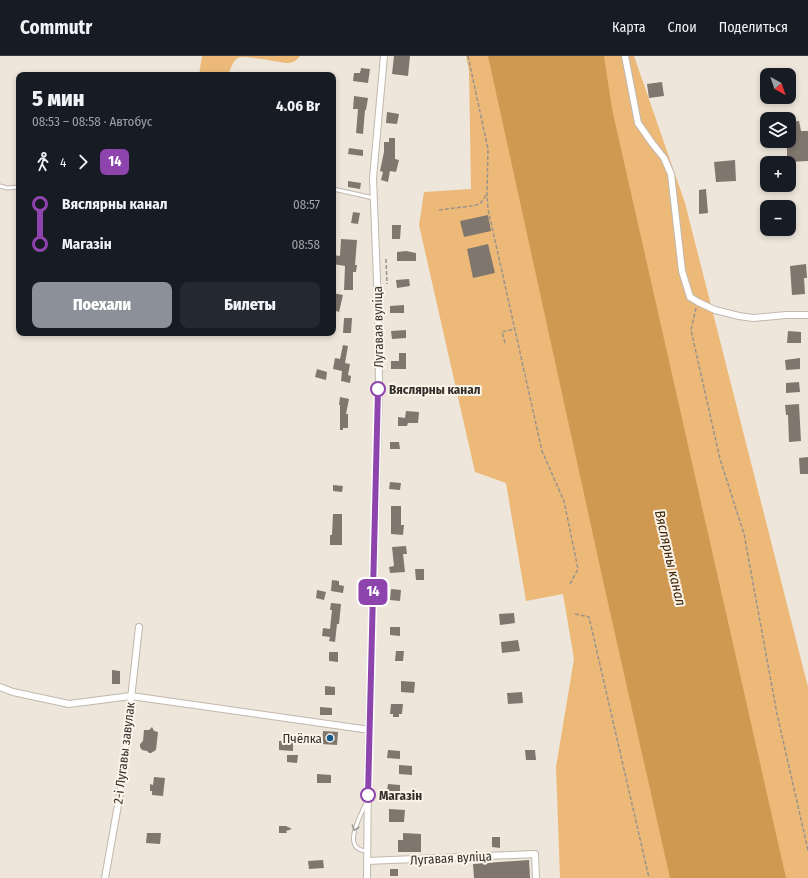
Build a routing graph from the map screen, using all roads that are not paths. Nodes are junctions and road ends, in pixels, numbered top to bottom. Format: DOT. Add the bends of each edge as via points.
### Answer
graph roads {
  1 [pos="384,56"];
  2 [pos="624,56"];
  3 [pos="0,186"];
  4 [pos="16,187"];
  5 [pos="336,190"];
  6 [pos="374,198"];
  7 [pos="808,315"];
  8 [pos="139,627"];
  9 [pos="0,687"];
  10 [pos="131,696"];
  11 [pos="370,730"];
  12 [pos="368,799"];
  13 [pos="367,851"];
  14 [pos="367,862"];
  15 [pos="105,878"];
  16 [pos="367,878"];
  17 [pos="536,878"];
  1 -- 6 [label="street, Лугавая вуліца" via="373,178"];
  2 -- 7 [label="street" via="638,123 664,158 671,174 682,271 690,297 715,310 739,316 753,318"];
  3 -- 4 [label="lane"];
  5 -- 6 [label="lane"];
  6 -- 11 [label="street, Лугавая вуліца" via="378,388"];
  8 -- 10 [label="street, 2-і Лугавы завулак"];
  9 -- 10 [label="street" via="69,704"];
  10 -- 11 [label="street"];
  10 -- 15 [label="street, 2-і Лугавы завулак" via="121,788"];
  11 -- 12 [label="street, Лугавая вуліца"];
  12 -- 13 [label="street, Лугавая вуліца"];
  12 -- 13 [label="lane, one-way" via="353,838 357,847"];
  13 -- 14 [label="street, Лугавая вуліца"];
  14 -- 16 [label="street, Лугавая вуліца"];
  14 -- 17 [label="street, Лугавая вуліца" via="535,854"];
}
